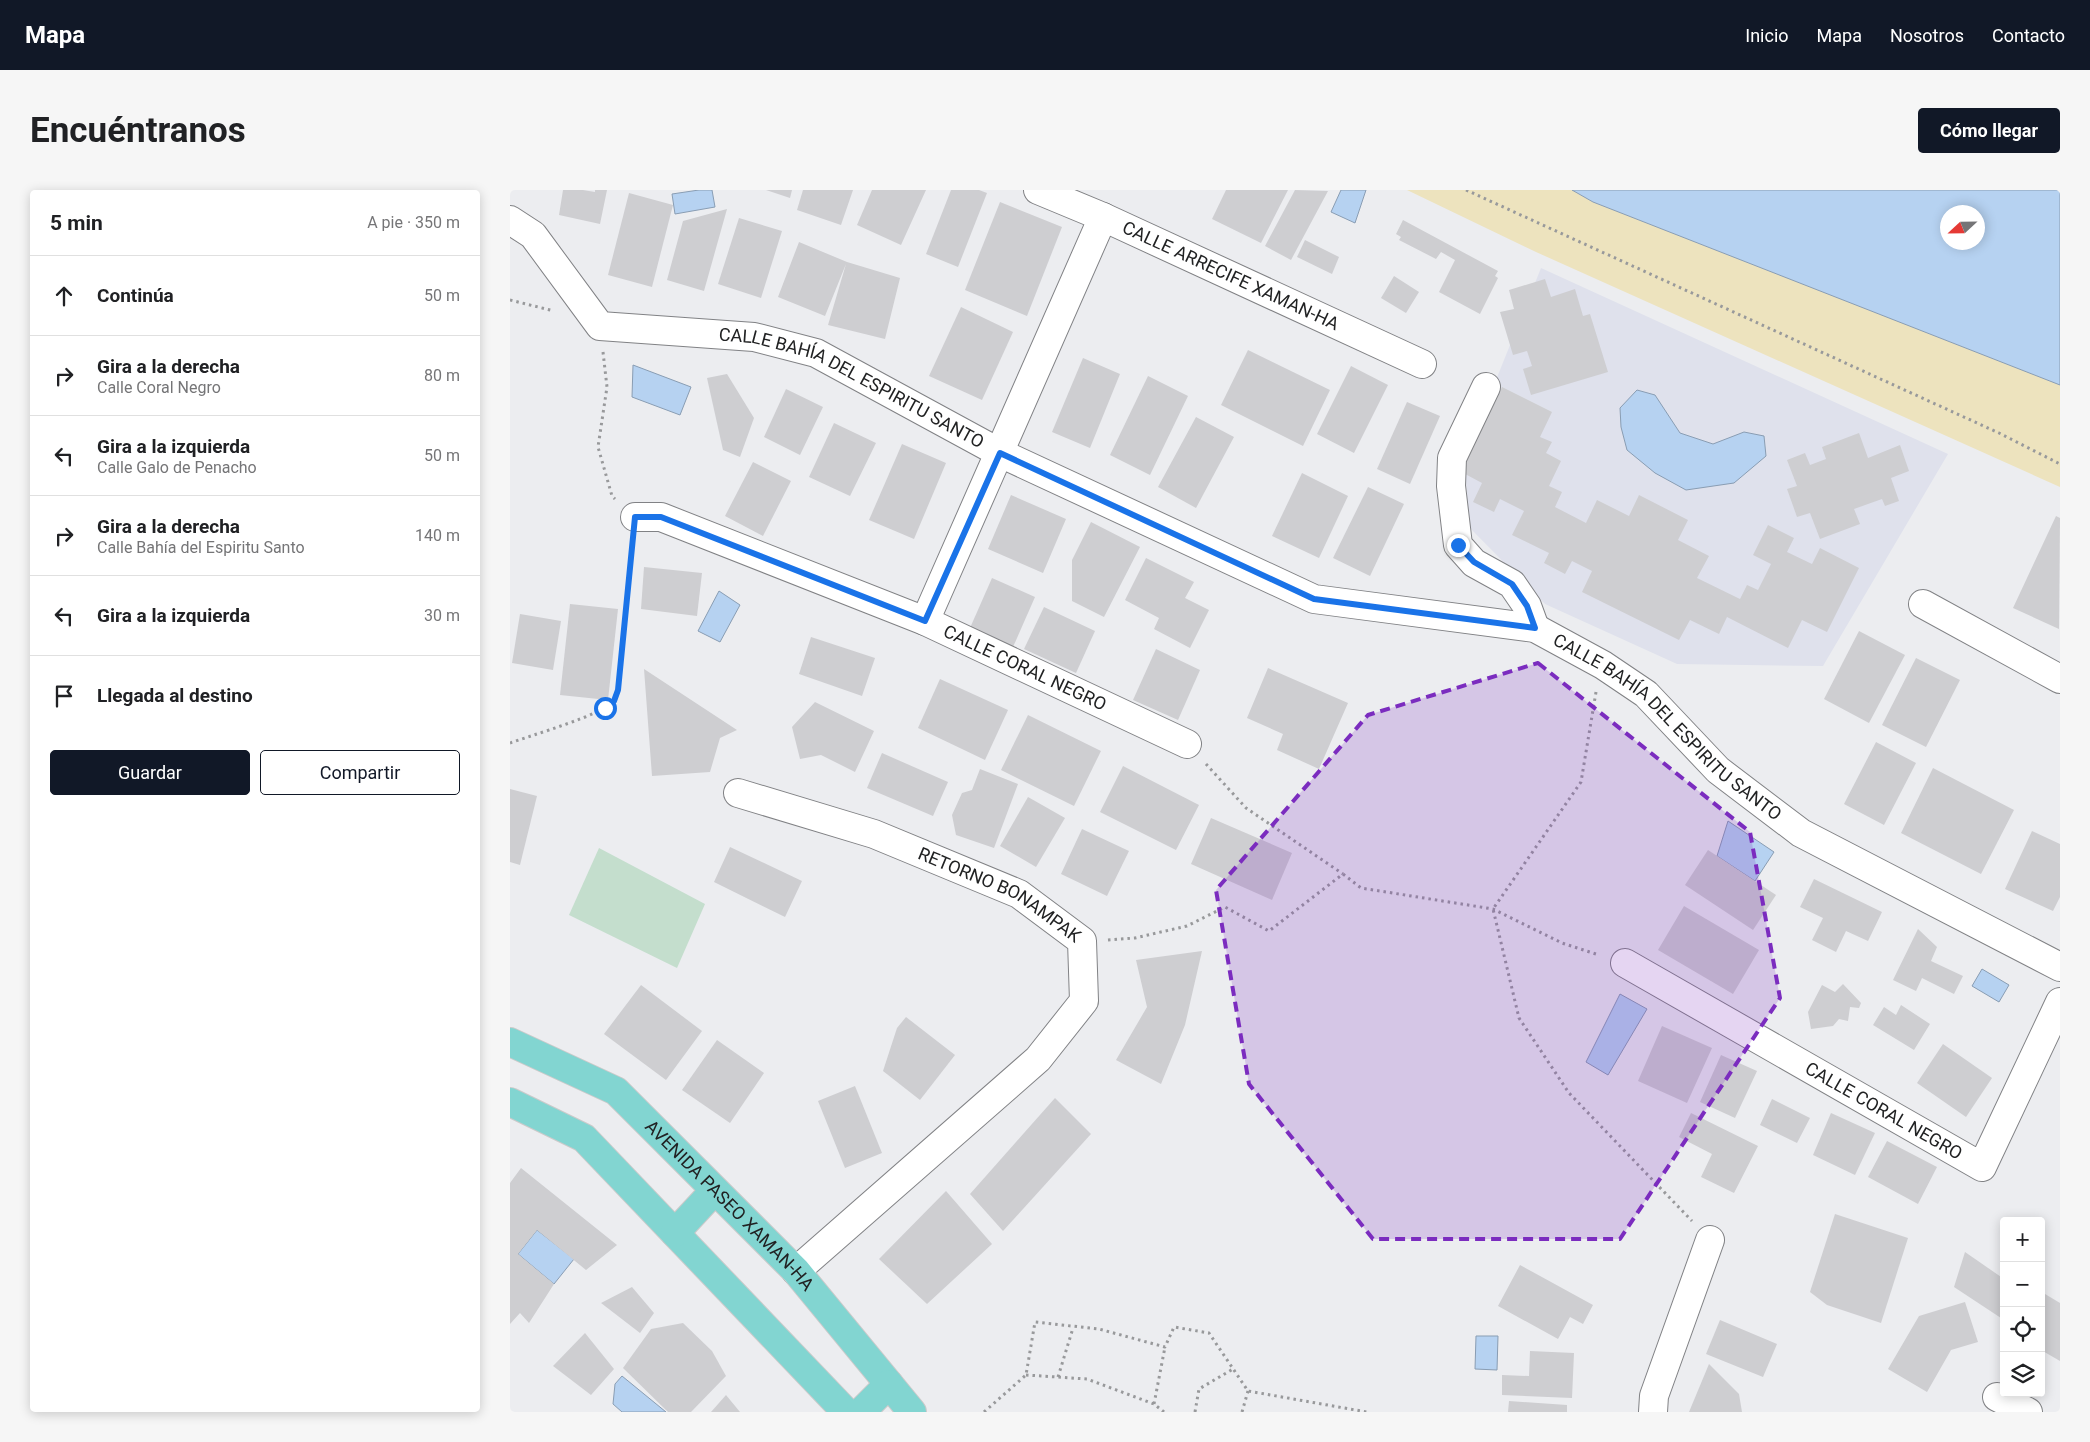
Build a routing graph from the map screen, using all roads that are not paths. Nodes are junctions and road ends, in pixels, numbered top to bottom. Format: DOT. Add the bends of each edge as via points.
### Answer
graph roads {
  1 [pos="1038,190"];
  2 [pos="1103,217"];
  3 [pos="510,220"];
  4 [pos="1422,364"];
  5 [pos="1486,387"];
  6 [pos="1000,453"];
  7 [pos="635,517"];
  8 [pos="1923,604"];
  9 [pos="925,621"];
  10 [pos="1535,628"];
  11 [pos="2060,680"];
  12 [pos="1187,744"];
  13 [pos="738,793"];
  14 [pos="1625,963"];
  15 [pos="2060,967"];
  16 [pos="2060,1002"];
  17 [pos="510,1042"];
  18 [pos="510,1102"];
  19 [pos="714,1191"];
  20 [pos="675,1233"];
  21 [pos="1710,1240"];
  22 [pos="796,1271"];
  23 [pos="890,1384"];
  24 [pos="1997,1397"];
  25 [pos="846,1412"];
  26 [pos="861,1412"];
  27 [pos="912,1412"];
  28 [pos="1653,1412"];
  29 [pos="2028,1412"];
  1 -- 2 [label="street, CALLE ARRECIFE XAMAN-HA"];
  2 -- 4 [label="street, CALLE ARRECIFE XAMAN-HA"];
  2 -- 6 [label="street"];
  3 -- 6 [label="street, CALLE BAHÍA DEL ESPIRITU SANTO" via="533,235 600,326 754,337 816,353"];
  5 -- 10 [label="street" via="1452,458 1451,486 1458,545 1474,562 1512,584 1527,606"];
  6 -- 9 [label="street"];
  6 -- 10 [label="street, CALLE BAHÍA DEL ESPIRITU SANTO" via="1314,599"];
  7 -- 9 [label="street, CALLE CORAL NEGRO" via="661,517"];
  8 -- 11 [label="street"];
  9 -- 12 [label="street, CALLE CORAL NEGRO"];
  10 -- 15 [label="street, CALLE BAHÍA DEL ESPIRITU SANTO" via="1646,694 1718,770 1801,833"];
  13 -- 22 [label="street, RETORNO BONAMPAK" via="874,834 1019,894 1082,941 1084,1001 1038,1059"];
  14 -- 16 [label="street, CALLE CORAL NEGRO" via="1982,1168"];
  17 -- 19 [label="main road, AVENIDA PASEO XAMAN-HA" via="616,1091"];
  18 -- 20 [label="main road" via="584,1138"];
  19 -- 20 [label="main road"];
  19 -- 22 [label="main road, AVENIDA PASEO XAMAN-HA"];
  20 -- 25 [label="main road"];
  21 -- 28 [label="street" via="1654,1396"];
  22 -- 23 [label="main road, AVENIDA PASEO XAMAN-HA"];
  23 -- 26 [label="main road"];
  23 -- 27 [label="main road, AVENIDA PASEO XAMAN-HA"];
  24 -- 29 [label="street"];
}
